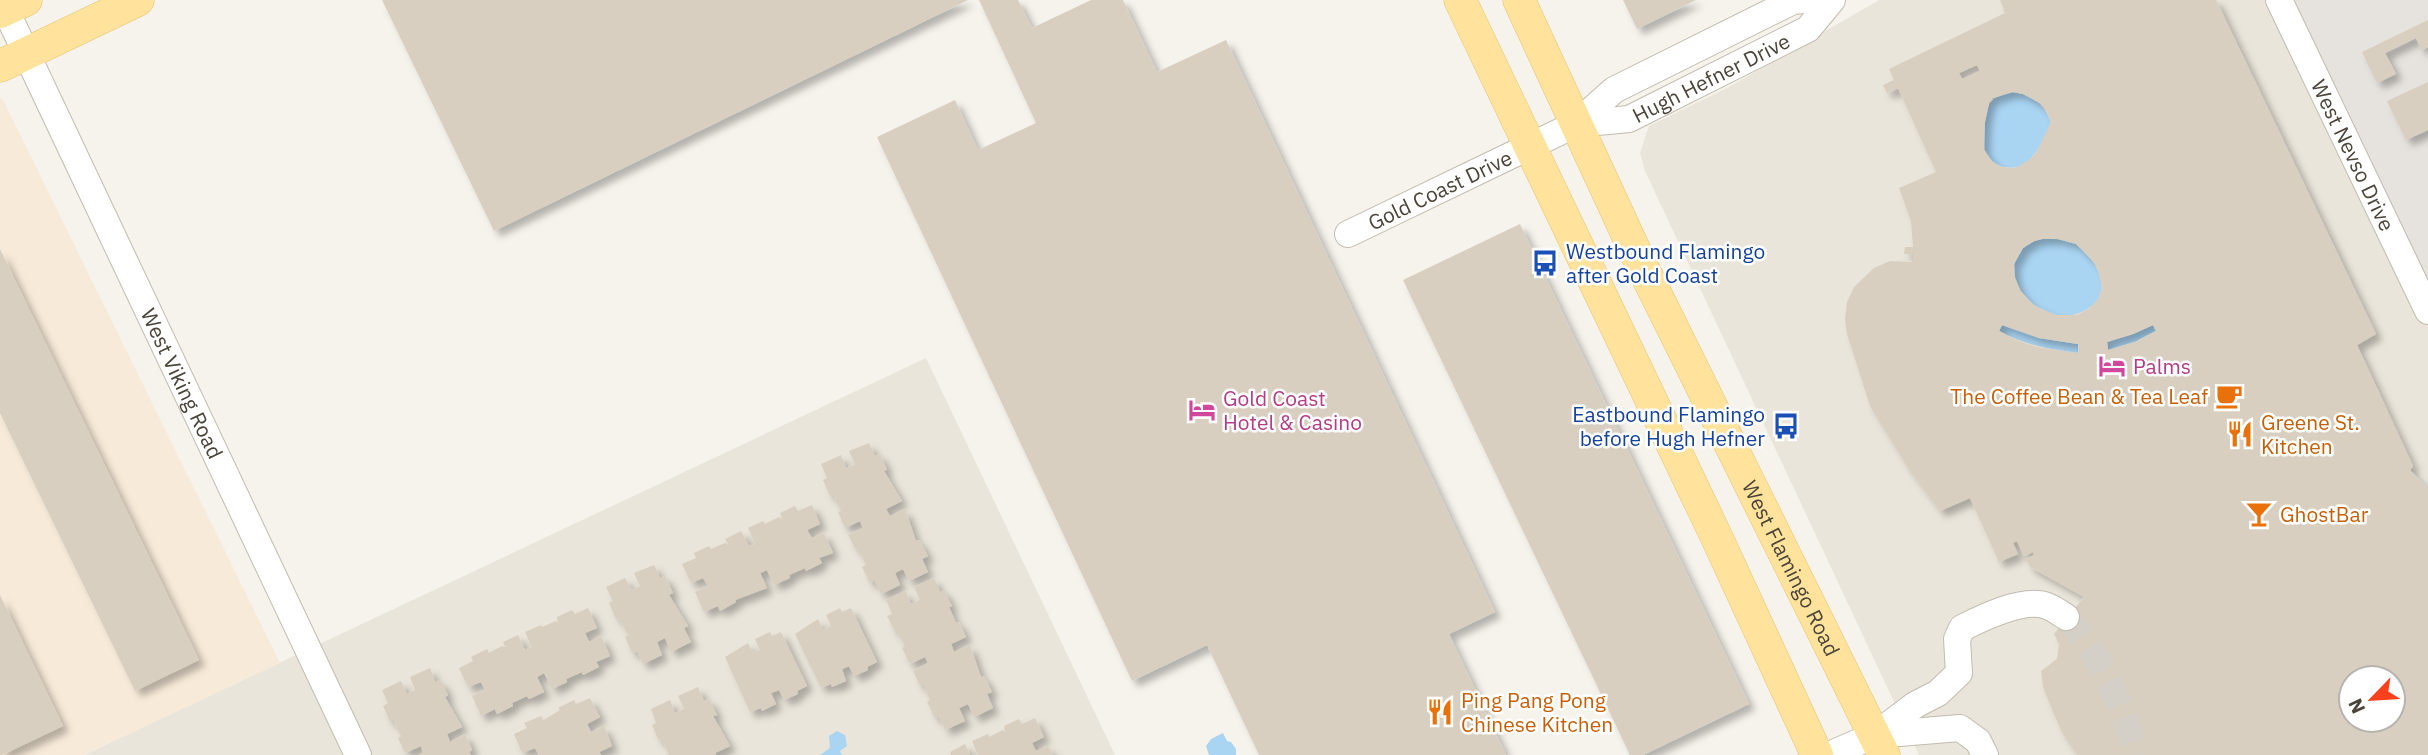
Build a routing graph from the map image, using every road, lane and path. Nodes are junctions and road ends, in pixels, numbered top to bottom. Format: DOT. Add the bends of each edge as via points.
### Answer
graph roads {
  1 [pos="138,0"];
  2 [pos="1460,0"];
  3 [pos="1519,0"];
  4 [pos="1804,0"];
  5 [pos="1832,0"];
  6 [pos="2279,0"];
  7 [pos="8,6"];
  8 [pos="13,60"];
  9 [pos="1576,124"];
  10 [pos="1531,146"];
  11 [pos="1348,233"];
  12 [pos="2428,311"];
  13 [pos="2066,617"];
  14 [pos="1879,745"];
  15 [pos="358,755"];
  16 [pos="1818,755"];
  17 [pos="1829,755"];
  18 [pos="1985,755"];
  1 -- 8 [label="main road"];
  2 -- 10 [label="main road"];
  3 -- 9 [label="main road, West Flamingo Road"];
  4 -- 9 [label="street, Hugh Hefner Drive" via="1793,1 1614,90"];
  5 -- 9 [label="street, Hugh Hefner Drive" via="1808,29 1640,114"];
  6 -- 12 [label="street, West Nevso Drive"];
  7 -- 8 [label="street, West Viking Road"];
  8 -- 15 [label="street, West Viking Road"];
  9 -- 10 [label="street, Hugh Hefner Drive"];
  9 -- 14 [label="main road, West Flamingo Road"];
  10 -- 11 [label="street, Gold Coast Drive"];
  10 -- 16 [label="main road"];
  13 -- 14 [label="street" via="2044,605 2025,604 1962,628 1956,639 1959,673 1938,693 1915,705"];
  14 -- 17 [label="street"];
  14 -- 18 [label="street" via="1960,728 1978,741"];
}
